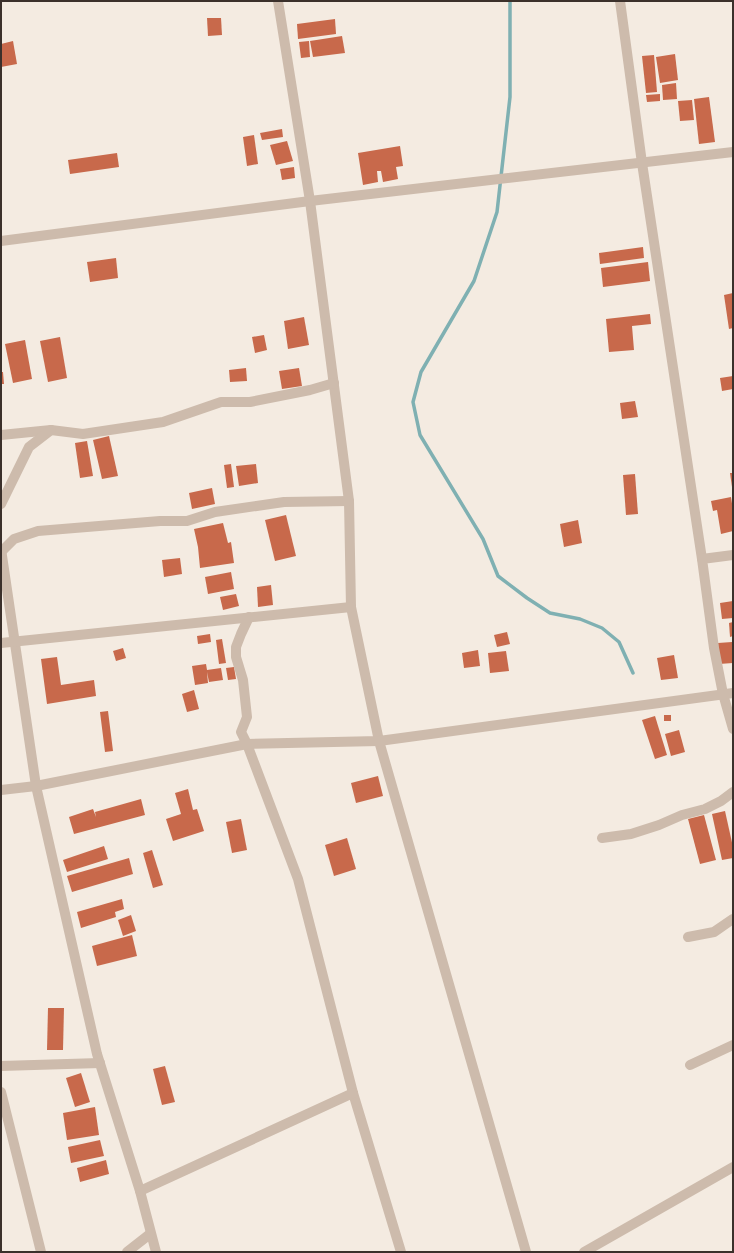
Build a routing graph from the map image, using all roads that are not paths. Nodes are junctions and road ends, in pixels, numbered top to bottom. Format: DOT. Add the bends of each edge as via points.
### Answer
graph roads {
  1 [pos="278,1"];
  2 [pos="620,1"];
  3 [pos="733,152"];
  4 [pos="642,163"];
  5 [pos="310,201"];
  6 [pos="1,240"];
  7 [pos="334,384"];
  8 [pos="51,430"];
  9 [pos="1,435"];
  10 [pos="349,501"];
  11 [pos="1,504"];
  12 [pos="1,550"];
  13 [pos="733,555"];
  14 [pos="702,559"];
  15 [pos="351,607"];
  16 [pos="249,618"];
  17 [pos="14,641"];
  18 [pos="1,643"];
  19 [pos="728,694"];
  20 [pos="733,729"];
  21 [pos="379,741"];
  22 [pos="247,744"];
  23 [pos="36,786"];
  24 [pos="1,790"];
  25 [pos="733,792"];
  26 [pos="602,838"];
  27 [pos="733,919"];
  28 [pos="688,937"];
  29 [pos="733,1045"];
  30 [pos="100,1063"];
  31 [pos="690,1065"];
  32 [pos="1,1066"];
  33 [pos="1,1092"];
  34 [pos="353,1093"];
  35 [pos="733,1167"];
  36 [pos="140,1192"];
  37 [pos="150,1234"];
  38 [pos="41,1252"];
  39 [pos="127,1252"];
  40 [pos="156,1252"];
  41 [pos="401,1252"];
  42 [pos="526,1252"];
  43 [pos="584,1252"];
  1 -- 5 [label="street"];
  2 -- 4 [label="street"];
  3 -- 4 [label="street"];
  4 -- 5 [label="street"];
  4 -- 14 [label="street"];
  5 -- 6 [label="street"];
  5 -- 7 [label="street"];
  7 -- 8 [label="street" via="250,402 221,402 163,422 83,434"];
  7 -- 10 [label="street"];
  8 -- 9 [label="street"];
  8 -- 11 [label="street" via="29,447"];
  10 -- 12 [label="street" via="284,502 215,512 187,521 38,530 14,539"];
  10 -- 15 [label="street"];
  12 -- 17 [label="street"];
  13 -- 14 [label="street"];
  14 -- 19 [label="street" via="714,648"];
  15 -- 16 [label="street"];
  15 -- 21 [label="street"];
  16 -- 17 [label="street"];
  16 -- 22 [label="street" via="236,647 247,717 241,732"];
  17 -- 18 [label="street"];
  17 -- 23 [label="street"];
  19 -- 20 [label="street"];
  19 -- 21 [label="street"];
  21 -- 22 [label="street"];
  21 -- 42 [label="street"];
  22 -- 23 [label="street"];
  22 -- 34 [label="street" via="298,878"];
  23 -- 24 [label="street"];
  23 -- 30 [label="street"];
  25 -- 26 [label="street" via="705,809 682,815 659,826 632,834"];
  27 -- 28 [label="street" via="714,932"];
  29 -- 31 [label="street"];
  30 -- 32 [label="street"];
  30 -- 36 [label="street"];
  33 -- 38 [label="street"];
  34 -- 36 [label="street"];
  34 -- 41 [label="street"];
  35 -- 43 [label="street"];
  36 -- 37 [label="street"];
  37 -- 39 [label="street"];
  37 -- 40 [label="street"];
}
